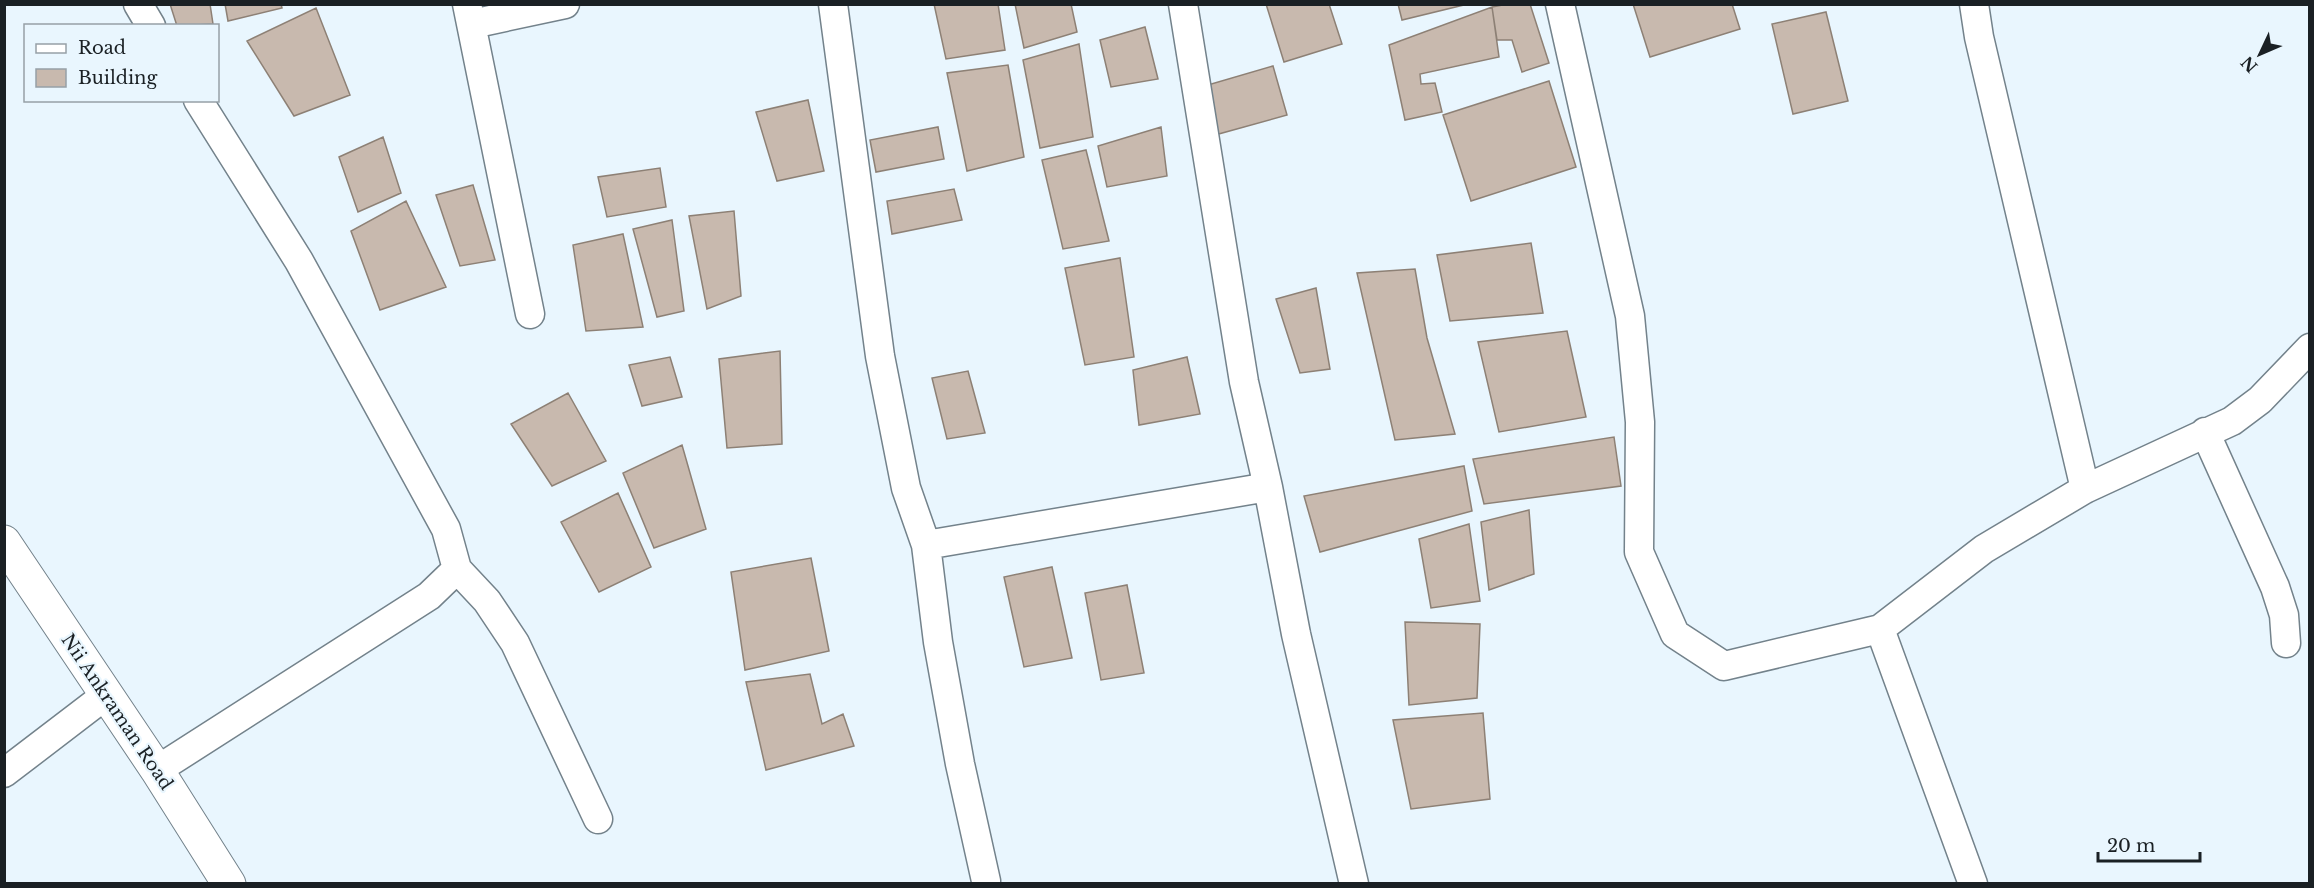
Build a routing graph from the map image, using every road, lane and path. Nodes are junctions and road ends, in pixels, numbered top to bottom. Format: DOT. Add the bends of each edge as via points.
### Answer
graph roads {
  1 [pos="138,4"];
  2 [pos="565,4"];
  3 [pos="833,4"];
  4 [pos="1183,4"];
  5 [pos="1560,4"];
  6 [pos="1974,4"];
  7 [pos="470,14"];
  8 [pos="150,24"];
  9 [pos="199,102"];
  10 [pos="530,314"];
  11 [pos="2310,348"];
  12 [pos="2205,432"];
  13 [pos="1268,487"];
  14 [pos="2085,489"];
  15 [pos="4,542"];
  16 [pos="926,545"];
  17 [pos="456,569"];
  18 [pos="1880,629"];
  19 [pos="2286,643"];
  20 [pos="106,695"];
  21 [pos="157,770"];
  22 [pos="4,773"];
  23 [pos="598,819"];
  24 [pos="986,881"];
  25 [pos="229,884"];
  26 [pos="1354,884"];
  27 [pos="1973,884"];
  1 -- 8 [label="street"];
  2 -- 7 [label="street"];
  3 -- 16 [label="street" via="880,356 906,488"];
  4 -- 13 [label="street" via="1244,382"];
  5 -- 18 [label="street" via="1630,316 1640,422 1640,552 1675,634 1724,666"];
  6 -- 14 [label="street" via="1978,37"];
  7 -- 10 [label="street"];
  9 -- 17 [label="street" via="305,271 446,529"];
  11 -- 12 [label="street" via="2260,400 2232,421"];
  12 -- 14 [label="street"];
  12 -- 19 [label="street" via="2275,586 2284,615"];
  13 -- 16 [label="street"];
  13 -- 26 [label="street" via="1296,634"];
  14 -- 18 [label="street" via="1984,549"];
  15 -- 20 [label="street, Nii Ankraman Road"];
  16 -- 24 [label="street" via="960,764"];
  17 -- 21 [label="street" via="429,596"];
  17 -- 23 [label="street" via="488,602 515,643"];
  18 -- 27 [label="street"];
  20 -- 21 [label="street, Nii Ankraman Road"];
  20 -- 22 [label="street"];
  21 -- 25 [label="street, Nii Ankraman Road"];
}
